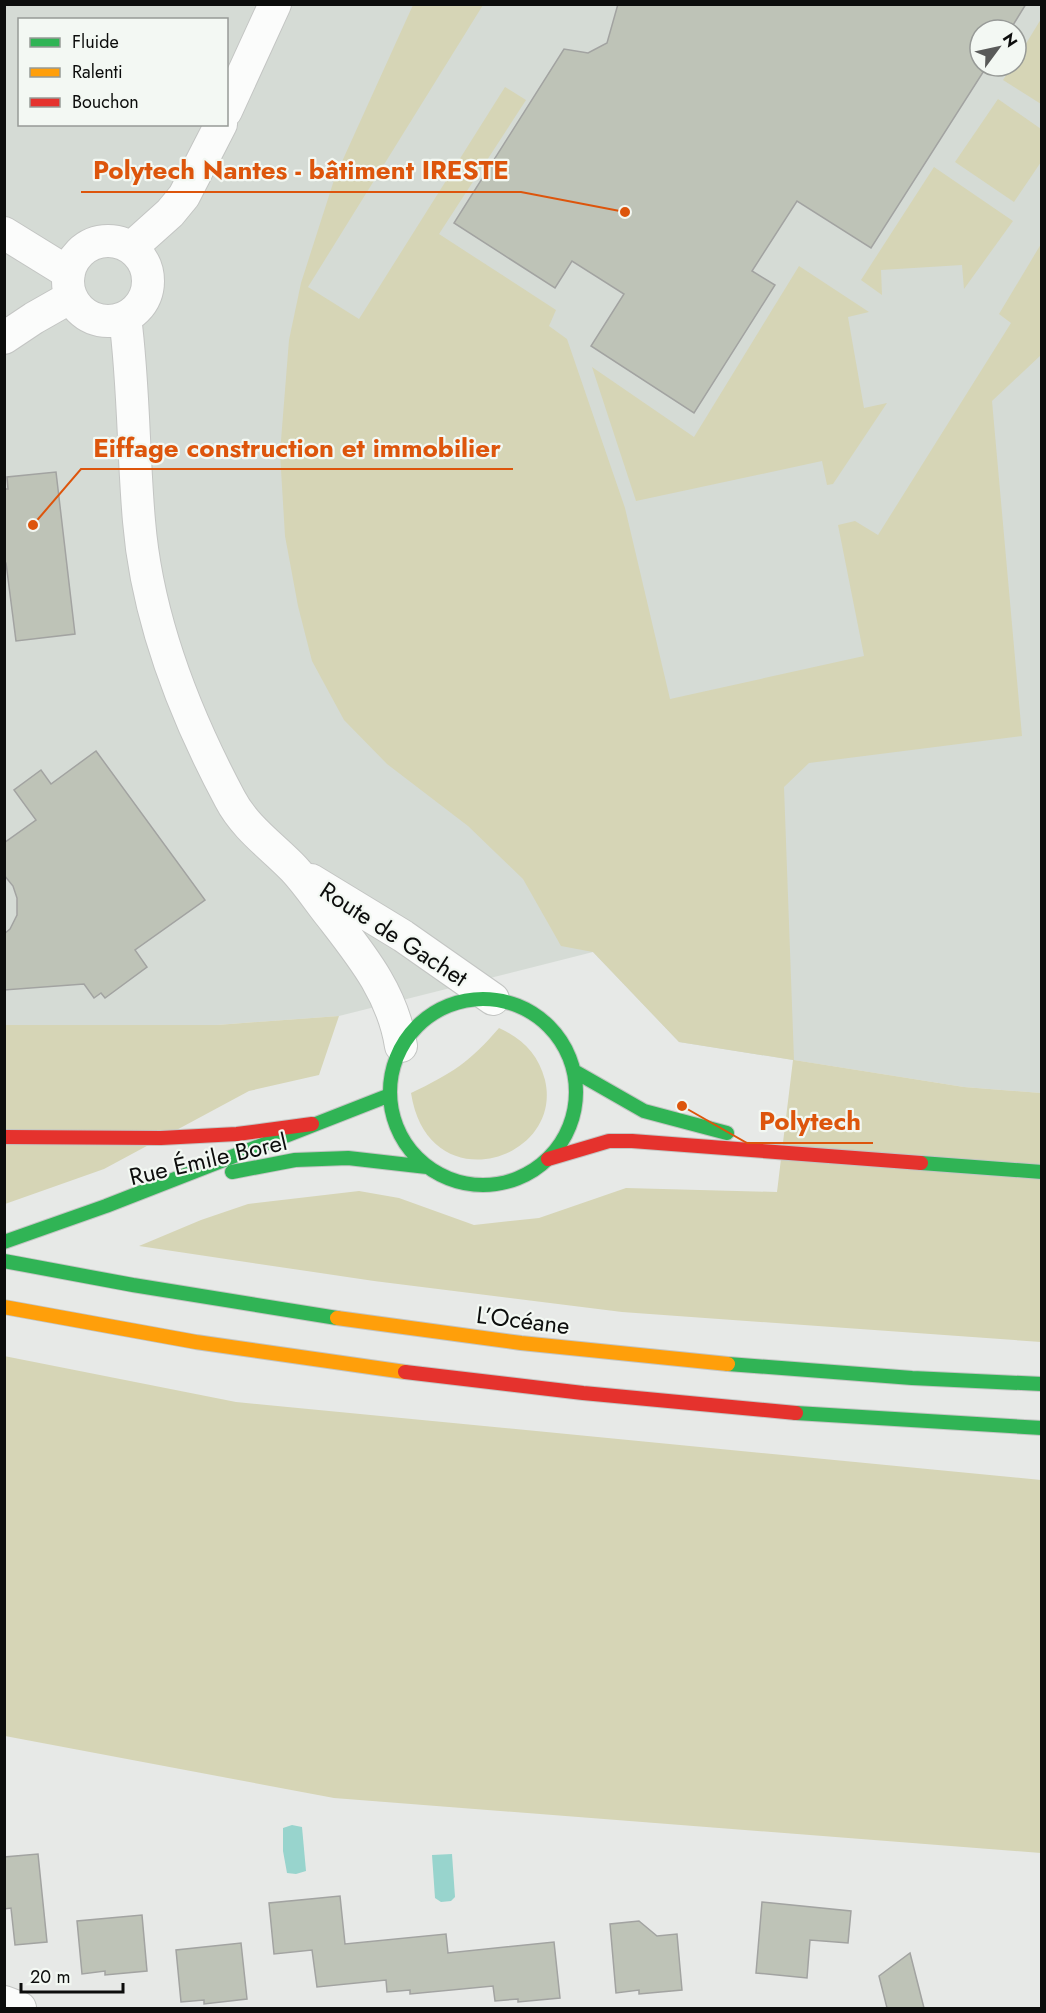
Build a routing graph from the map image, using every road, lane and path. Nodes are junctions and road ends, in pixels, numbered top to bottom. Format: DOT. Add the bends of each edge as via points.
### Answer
graph roads {
  1 [pos="275,4"];
  2 [pos="228,107"];
  3 [pos="219,126"];
  4 [pos="4,233"];
  5 [pos="131,248"];
  6 [pos="70,285"];
  7 [pos="125,317"];
  8 [pos="4,338"];
  9 [pos="295,870"];
  10 [pos="493,999"];
  11 [pos="401,1046"];
  12 [pos="574,1071"];
  13 [pos="390,1095"];
  14 [pos="312,1124"];
  15 [pos="4,1137"];
  16 [pos="801,1152"];
  17 [pos="548,1159"];
  18 [pos="427,1167"];
  19 [pos="1041,1172"];
  20 [pos="106,1206"];
  21 [pos="4,1242"];
  22 [pos="4,1261"];
  23 [pos="4,1306"];
  24 [pos="1041,1384"];
  25 [pos="1041,1428"];
  26 [pos="4,2002"];
  27 [pos="20,2008"];
  1 -- 2 [label="street"];
  3 -- 5 [label="street" via="184,196"];
  4 -- 6 [label="street"];
  5 -- 6 [label="street" via="114,241 96,242 85,248 76,256"];
  5 -- 7 [label="street" via="145,265 148,287 139,307"];
  6 -- 7 [label="street" via="81,311 108,321"];
  6 -- 8 [label="street" via="34,318"];
  7 -- 9 [label="street, Route de Gachet" via="139,522 146,570 168,660 232,803"];
  9 -- 10 [label="street, Route de Gachet" via="403,936"];
  9 -- 11 [label="street, Route de Gachet" via="365,961 395,1016"];
  10 -- 11 [label="main road" via="466,999 440,1008 418,1024"];
  10 -- 12 [label="main road" via="522,1007 539,1017 566,1049"];
  11 -- 13 [label="main road"];
  12 -- 16 [label="main road" via="644,1111"];
  12 -- 17 [label="main road" via="575,1109 565,1136"];
  13 -- 14 [label="main road, Rue Émile Borel"];
  13 -- 18 [label="main road" via="396,1128 404,1143"];
  14 -- 15 [label="main road" via="161,1138"];
  14 -- 20 [label="main road, Rue Émile Borel"];
  16 -- 17 [label="main road" via="609,1141"];
  16 -- 19 [label="main road"];
  17 -- 18 [label="main road" via="520,1178 489,1186 457,1182"];
  18 -- 20 [label="main road, Rue Émile Borel" via="348,1158 295,1160 236,1171"];
  20 -- 21 [label="main road, Rue Émile Borel"];
  22 -- 24 [label="main road, L’Océane" via="282,1311 553,1346 740,1365"];
  23 -- 25 [label="main road" via="253,1350 638,1400"];
  26 -- 27 [label="street"];
}
